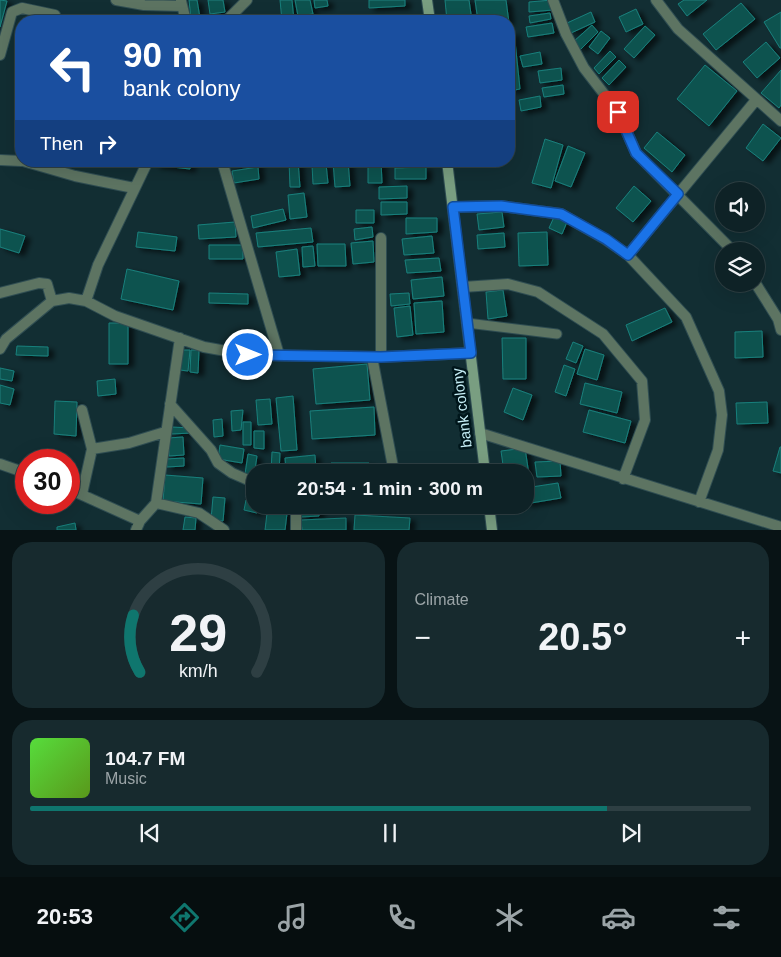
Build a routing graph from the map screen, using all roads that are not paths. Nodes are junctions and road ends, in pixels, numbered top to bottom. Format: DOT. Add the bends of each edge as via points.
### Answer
graph roads {
  1 [pos="116,0"];
  2 [pos="246,0"];
  3 [pos="427,0"];
  4 [pos="553,0"];
  5 [pos="656,0"];
  6 [pos="181,3"];
  7 [pos="55,15"];
  8 [pos="232,15"];
  9 [pos="429,15"];
  10 [pos="0,55"];
  11 [pos="756,100"];
  12 [pos="781,121"];
  13 [pos="0,160"];
  14 [pos="15,161"];
  15 [pos="43,167"];
  16 [pos="145,167"];
  17 [pos="224,167"];
  18 [pos="449,167"];
  19 [pos="134,188"];
  20 [pos="678,194"];
  21 [pos="453,207"];
  22 [pos="381,238"];
  23 [pos="724,242"];
  24 [pos="628,255"];
  25 [pos="463,287"];
  26 [pos="761,292"];
  27 [pos="0,293"];
  28 [pos="52,301"];
  29 [pos="86,302"];
  30 [pos="467,323"];
  31 [pos="781,330"];
  32 [pos="556,334"];
  33 [pos="180,338"];
  34 [pos="0,349"];
  35 [pos="471,353"];
  36 [pos="279,356"];
  37 [pos="377,357"];
  38 [pos="170,404"];
  39 [pos="82,410"];
  40 [pos="165,432"];
  41 [pos="480,433"];
  42 [pos="92,449"];
  43 [pos="0,464"];
  44 [pos="393,464"];
  45 [pos="484,464"];
  46 [pos="15,469"];
  47 [pos="246,479"];
  48 [pos="623,479"];
  49 [pos="82,494"];
  50 [pos="699,502"];
  51 [pos="156,503"];
  52 [pos="296,514"];
  53 [pos="490,514"];
  54 [pos="138,525"];
  55 [pos="767,527"];
  56 [pos="781,527"];
  57 [pos="224,530"];
  58 [pos="296,530"];
  59 [pos="492,530"];
  1 -- 6 [label="street" via="144,5"];
  2 -- 8 [label="street"];
  3 -- 9 [label="main road"];
  4 -- 20 [label="street" via="584,68 618,112 636,153"];
  5 -- 11 [label="street" via="678,29"];
  7 -- 10 [label="street" via="22,8 12,12"];
  11 -- 12 [label="street"];
  11 -- 20 [label="street"];
  13 -- 14 [label="street"];
  15 -- 19 [label="street"];
  16 -- 19 [label="street"];
  17 -- 36 [label="street"];
  18 -- 21 [label="main road, bank colony"];
  19 -- 29 [label="street" via="98,265"];
  20 -- 23 [label="street"];
  20 -- 24 [label="street"];
  21 -- 24 [label="street" via="501,206 561,214"];
  21 -- 25 [label="main road, bank colony"];
  22 -- 37 [label="street"];
  24 -- 50 [label="street" via="686,317 720,391 722,416 718,450"];
  25 -- 30 [label="main road, bank colony"];
  25 -- 48 [label="street" via="508,284 538,292 603,334 642,381 645,420"];
  26 -- 31 [label="street"];
  27 -- 28 [label="street" via="47,284"];
  28 -- 29 [label="street" via="69,298"];
  28 -- 34 [label="street" via="6,339"];
  29 -- 33 [label="street" via="115,316"];
  30 -- 32 [label="lane"];
  30 -- 35 [label="main road, bank colony"];
  33 -- 36 [label="street" via="204,347 248,355"];
  33 -- 38 [label="street"];
  35 -- 37 [label="street"];
  35 -- 41 [label="main road, bank colony"];
  36 -- 37 [label="street"];
  37 -- 44 [label="street"];
  38 -- 40 [label="street"];
  38 -- 47 [label="street" via="211,450 218,463"];
  39 -- 42 [label="street"];
  40 -- 42 [label="street"];
  40 -- 51 [label="street"];
  41 -- 45 [label="main road, bank colony"];
  41 -- 48 [label="street"];
  42 -- 49 [label="street"];
  43 -- 46 [label="street"];
  48 -- 50 [label="street"];
  49 -- 54 [label="street"];
  50 -- 55 [label="street"];
  51 -- 54 [label="street"];
  51 -- 57 [label="street" via="199,513"];
  52 -- 58 [label="street"];
  53 -- 59 [label="main road"];
  55 -- 56 [label="street"];
}
